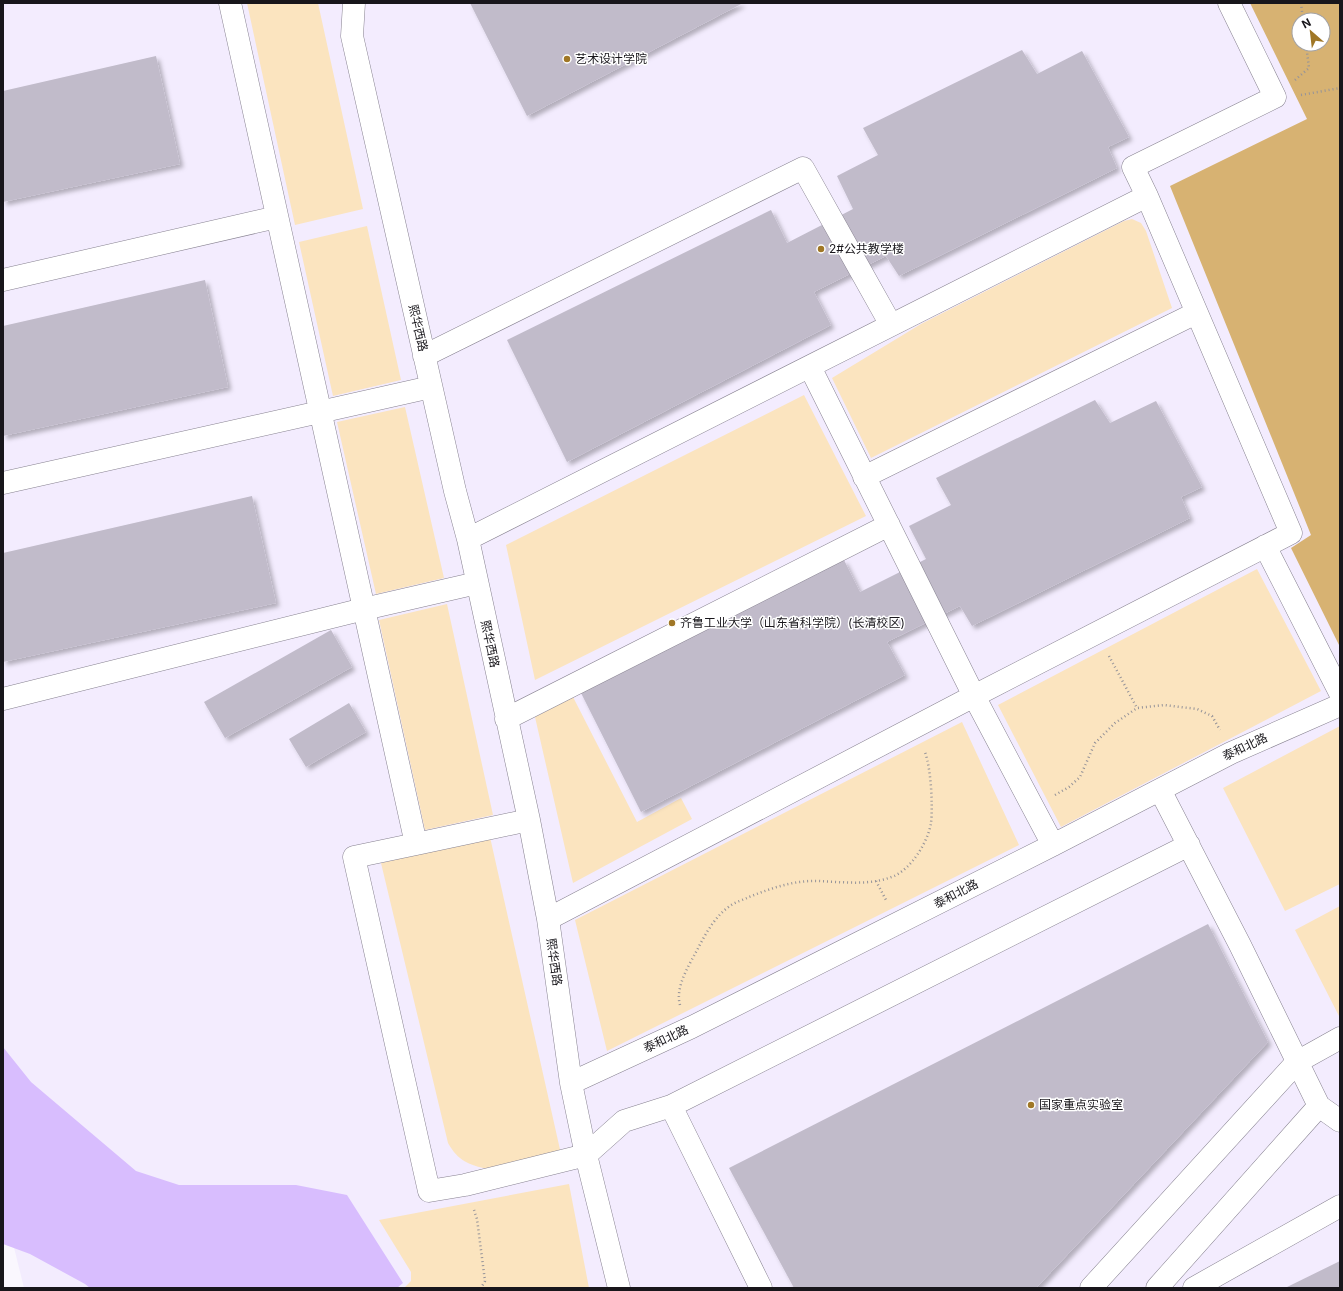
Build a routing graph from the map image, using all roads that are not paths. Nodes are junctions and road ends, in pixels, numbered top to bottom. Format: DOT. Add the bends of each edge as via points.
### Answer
graph roads {
  1 [pos="230,3"];
  2 [pos="354,3"];
  3 [pos="1229,3"];
  4 [pos="1147,196"];
  5 [pos="277,217"];
  6 [pos="3,280"];
  7 [pos="1196,313"];
  8 [pos="891,325"];
  9 [pos="424,356"];
  10 [pos="810,367"];
  11 [pos="431,387"];
  12 [pos="321,412"];
  13 [pos="864,477"];
  14 [pos="3,483"];
  15 [pos="889,525"];
  16 [pos="468,540"];
  17 [pos="1265,546"];
  18 [pos="477,583"];
  19 [pos="364,609"];
  20 [pos="1340,693"];
  21 [pos="974,696"];
  22 [pos="3,699"];
  23 [pos="1340,705"];
  24 [pos="506,719"];
  25 [pos="1160,790"];
  26 [pos="529,820"];
  27 [pos="416,844"];
  28 [pos="1053,845"];
  29 [pos="1189,845"];
  30 [pos="548,919"];
  31 [pos="1340,1038"];
  32 [pos="1297,1062"];
  33 [pos="571,1083"];
  34 [pos="671,1106"];
  35 [pos="1319,1106"];
  36 [pos="1340,1121"];
  37 [pos="586,1155"];
  38 [pos="1340,1206"];
  39 [pos="619,1288"];
  40 [pos="761,1288"];
  41 [pos="1091,1288"];
  42 [pos="1157,1288"];
  43 [pos="1194,1288"];
  1 -- 5 [label="street"];
  2 -- 9 [label="street, 熙华西路" via="352,36"];
  3 -- 4 [label="street" via="1275,97 1133,167"];
  4 -- 7 [label="street"];
  4 -- 8 [label="street"];
  5 -- 6 [label="street"];
  5 -- 12 [label="street"];
  7 -- 13 [label="street"];
  7 -- 17 [label="street" via="1291,533"];
  8 -- 9 [label="street" via="803,168"];
  8 -- 10 [label="street"];
  9 -- 11 [label="street, 熙华西路"];
  10 -- 13 [label="street"];
  10 -- 16 [label="street"];
  11 -- 12 [label="street"];
  11 -- 16 [label="street, 熙华西路"];
  12 -- 14 [label="street"];
  12 -- 19 [label="street"];
  13 -- 15 [label="street"];
  15 -- 21 [label="street"];
  15 -- 24 [label="street"];
  16 -- 18 [label="street, 熙华西路"];
  17 -- 20 [label="street"];
  17 -- 21 [label="street"];
  18 -- 19 [label="street"];
  18 -- 24 [label="street, 熙华西路"];
  19 -- 22 [label="street"];
  19 -- 27 [label="street"];
  21 -- 28 [label="street"];
  21 -- 30 [label="street"];
  23 -- 25 [label="street, 泰和北路" via="1231,753"];
  24 -- 26 [label="street, 熙华西路"];
  25 -- 28 [label="street, 泰和北路"];
  25 -- 29 [label="street"];
  26 -- 27 [label="street"];
  26 -- 30 [label="street, 熙华西路"];
  27 -- 37 [label="street" via="354,857 429,1191 465,1185"];
  28 -- 33 [label="street, 泰和北路" via="692,1027"];
  29 -- 32 [label="street"];
  29 -- 34 [label="street"];
  30 -- 33 [label="street, 熙华西路"];
  31 -- 32 [label="street"];
  32 -- 35 [label="street"];
  32 -- 41 [label="street"];
  33 -- 37 [label="street, 熙华西路"];
  34 -- 37 [label="street" via="624,1121"];
  34 -- 40 [label="street"];
  35 -- 36 [label="street"];
  35 -- 42 [label="street"];
  37 -- 39 [label="street, 熙华西路"];
  38 -- 43 [label="street"];
}
